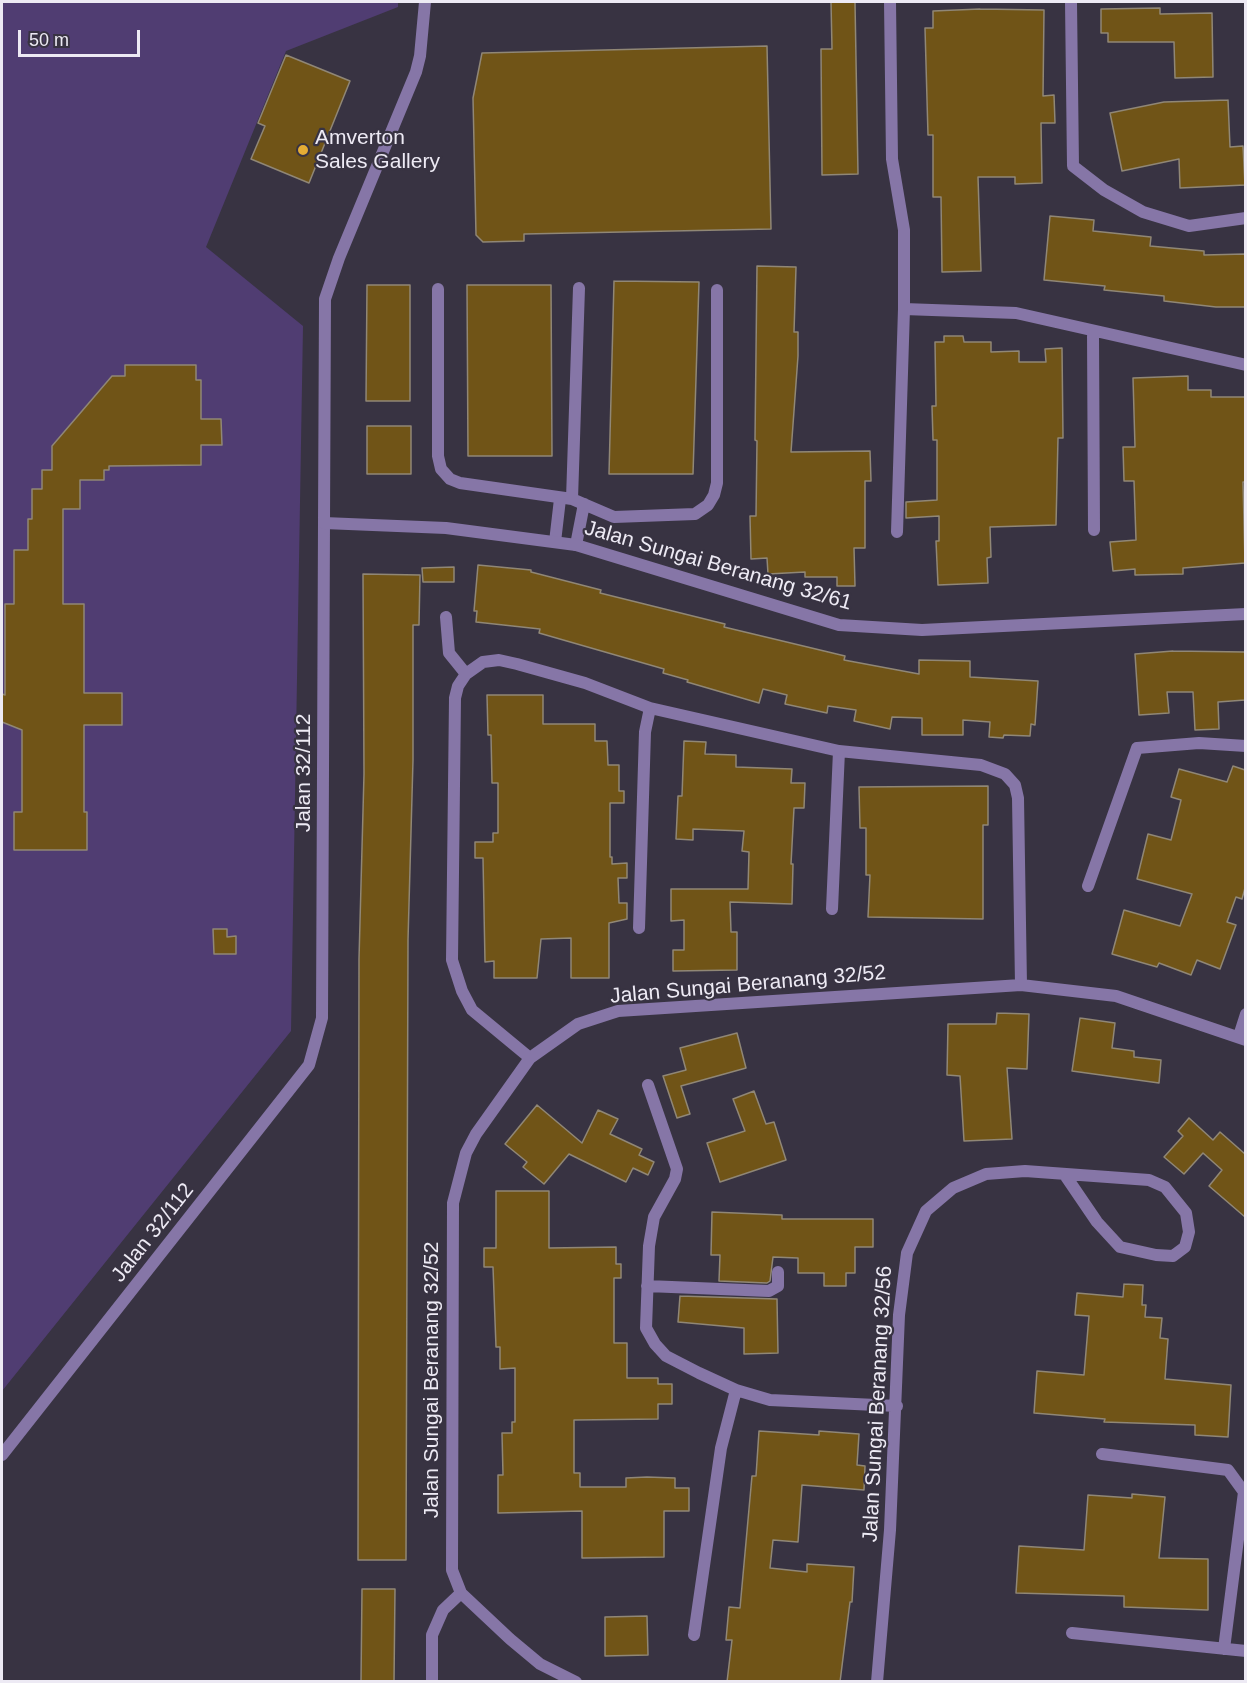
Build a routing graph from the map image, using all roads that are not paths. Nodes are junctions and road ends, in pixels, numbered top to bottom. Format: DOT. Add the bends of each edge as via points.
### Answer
graph roads {
  1 [pos="425,2"];
  2 [pos="890,2"];
  3 [pos="1071,2"];
  4 [pos="1245,218"];
  5 [pos="579,288"];
  6 [pos="438,289"];
  7 [pos="717,290"];
  8 [pos="904,309"];
  9 [pos="1093,332"];
  10 [pos="1245,365"];
  11 [pos="572,501"];
  12 [pos="324,523"];
  13 [pos="1094,530"];
  14 [pos="897,532"];
  15 [pos="555,542"];
  16 [pos="576,545"];
  17 [pos="1245,614"];
  18 [pos="446,617"];
  19 [pos="466,674"];
  20 [pos="650,708"];
  21 [pos="1245,746"];
  22 [pos="840,750"];
  23 [pos="1088,886"];
  24 [pos="832,909"];
  25 [pos="639,927"];
  26 [pos="1021,985"];
  27 [pos="1245,1014"];
  28 [pos="1242,1038"];
  29 [pos="530,1058"];
  30 [pos="648,1085"];
  31 [pos="1065,1176"];
  32 [pos="778,1272"];
  33 [pos="647,1286"];
  34 [pos="736,1390"];
  35 [pos="897,1406"];
  36 [pos="1102,1454"];
  37 [pos="2,1455"];
  38 [pos="461,1593"];
  39 [pos="1072,1633"];
  40 [pos="694,1635"];
  41 [pos="1224,1649"];
  42 [pos="1245,1651"];
  43 [pos="432,1682"];
  44 [pos="576,1682"];
  45 [pos="877,1682"];
  1 -- 12 [label="street, Jalan 32/112" via="416,72 325,299"];
  2 -- 8 [label="street" via="892,159 904,230"];
  3 -- 4 [label="street" via="1073,166 1104,190 1143,212 1189,225"];
  5 -- 11 [label="street"];
  6 -- 11 [label="street" via="441,469 460,483"];
  7 -- 11 [label="street" via="717,483 708,505 694,514 614,517"];
  8 -- 9 [label="street" via="1016,313"];
  8 -- 14 [label="street"];
  9 -- 10 [label="street"];
  9 -- 13 [label="street"];
  11 -- 15 [label="street"];
  11 -- 16 [label="street"];
  12 -- 15 [label="street, Jalan Sungai Beranang 32/61" via="446,528"];
  12 -- 37 [label="street, Jalan 32/112" via="322,1018 309,1065"];
  15 -- 16 [label="street, Jalan Sungai Beranang 32/61"];
  16 -- 17 [label="street, Jalan Sungai Beranang 32/61" via="839,625 921,630"];
  18 -- 19 [label="street" via="448,653"];
  19 -- 20 [label="street" via="483,662 499,660 585,683"];
  19 -- 29 [label="street" via="455,698 452,960 472,1010"];
  20 -- 22 [label="street"];
  20 -- 25 [label="street" via="645,732"];
  21 -- 23 [label="street" via="1199,743 1137,748"];
  22 -- 24 [label="street"];
  22 -- 26 [label="street" via="981,765 1005,774 1014,785 1018,798"];
  26 -- 28 [label="street, Jalan Sungai Beranang 32/52" via="1116,996"];
  26 -- 29 [label="street, Jalan Sungai Beranang 32/52" via="618,1011 578,1024"];
  27 -- 28 [label="street"];
  29 -- 38 [label="street, Jalan Sungai Beranang 32/52" via="471,1144 453,1203 452,1570"];
  30 -- 33 [label="street" via="677,1169 654,1216"];
  31 -- 31 [label="street, Jalan Sungai Beranang 32/56" via="1149,1180 1165,1187 1186,1213 1189,1232 1185,1247 1173,1256 1120,1247"];
  31 -- 35 [label="street, Jalan Sungai Beranang 32/56" via="1025,1171 986,1174 953,1188 926,1211 907,1253 899,1315"];
  32 -- 33 [label="street" via="778,1286 769,1291"];
  33 -- 34 [label="street" via="646,1328 655,1344 666,1356"];
  34 -- 35 [label="street" via="770,1400"];
  34 -- 40 [label="street" via="721,1448"];
  35 -- 45 [label="street, Jalan Sungai Beranang 32/56"];
  36 -- 41 [label="street" via="1228,1470 1244,1492"];
  38 -- 43 [label="street" via="442,1610 432,1635"];
  38 -- 44 [label="street" via="540,1664"];
  39 -- 41 [label="street"];
  41 -- 42 [label="street"];
}
